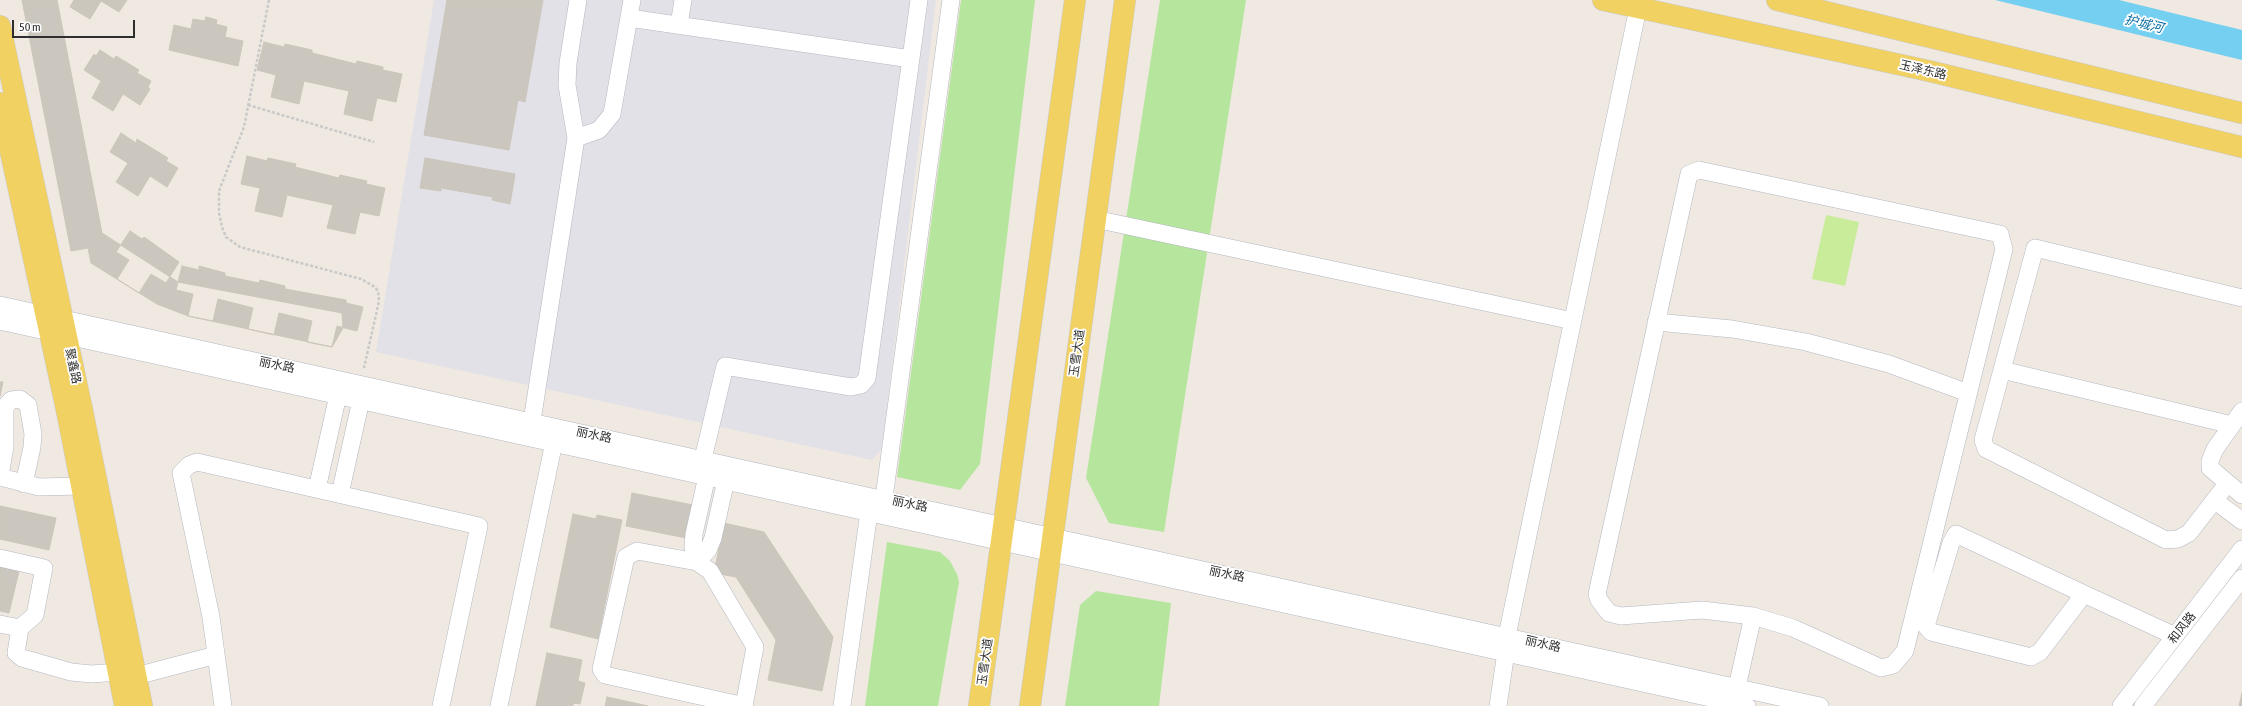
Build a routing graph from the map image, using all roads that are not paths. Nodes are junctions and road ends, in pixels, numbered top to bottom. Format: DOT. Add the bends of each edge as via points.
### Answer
graph roads {
  1 [pos="578,0"];
  2 [pos="632,0"];
  3 [pos="683,0"];
  4 [pos="920,0"];
  5 [pos="951,0"];
  6 [pos="1074,0"];
  7 [pos="1125,0"];
  8 [pos="1603,0"];
  9 [pos="1777,0"];
  10 [pos="1638,8"];
  11 [pos="629,18"];
  12 [pos="679,25"];
  13 [pos="0,26"];
  14 [pos="911,59"];
  15 [pos="0,103"];
  16 [pos="2242,113"];
  17 [pos="576,138"];
  18 [pos="2242,147"];
  19 [pos="1095,219"];
  20 [pos="2242,298"];
  21 [pos="0,305"];
  22 [pos="1573,321"];
  23 [pos="0,322"];
  24 [pos="1656,322"];
  25 [pos="56,325"];
  26 [pos="2002,370"];
  27 [pos="361,392"];
  28 [pos="1968,394"];
  29 [pos="338,395"];
  30 [pos="2242,411"];
  31 [pos="532,421"];
  32 [pos="2232,426"];
  33 [pos="554,442"];
  34 [pos="703,459"];
  35 [pos="0,476"];
  36 [pos="707,476"];
  37 [pos="726,480"];
  38 [pos="24,484"];
  39 [pos="2227,484"];
  40 [pos="82,486"];
  41 [pos="317,489"];
  42 [pos="340,494"];
  43 [pos="2242,496"];
  44 [pos="884,498"];
  45 [pos="2214,500"];
  46 [pos="869,512"];
  47 [pos="2242,521"];
  48 [pos="1003,533"];
  49 [pos="1051,544"];
  50 [pos="2242,549"];
  51 [pos="0,558"];
  52 [pos="697,562"];
  53 [pos="2242,578"];
  54 [pos="2084,594"];
  55 [pos="1753,616"];
  56 [pos="0,624"];
  57 [pos="20,628"];
  58 [pos="2175,636"];
  59 [pos="1507,644"];
  60 [pos="216,655"];
  61 [pos="127,674"];
  62 [pos="1737,688"];
  63 [pos="125,706"];
  64 [pos="142,706"];
  65 [pos="223,706"];
  66 [pos="441,706"];
  67 [pos="499,706"];
  68 [pos="744,706"];
  69 [pos="842,706"];
  70 [pos="979,706"];
  71 [pos="1030,706"];
  72 [pos="1498,706"];
  73 [pos="1747,706"];
  74 [pos="1820,706"];
  75 [pos="2121,706"];
  76 [pos="2143,706"];
  1 -- 17 [label="street" via="567,85"];
  2 -- 11 [label="street"];
  3 -- 12 [label="street"];
  4 -- 14 [label="street"];
  5 -- 44 [label="street"];
  6 -- 48 [label="main road, 玉雪大道"];
  7 -- 19 [label="main road, 玉雪大道"];
  8 -- 10 [label="main road, 玉泽东路"];
  9 -- 16 [label="main road"];
  10 -- 18 [label="main road, 玉泽东路" via="1929,71"];
  10 -- 22 [label="street"];
  11 -- 12 [label="street"];
  11 -- 17 [label="street" via="612,114 599,130"];
  12 -- 14 [label="street"];
  13 -- 25 [label="main road, 聚鑫路"];
  14 -- 34 [label="street" via="867,378 861,385 851,387 725,366"];
  15 -- 25 [label="main road, 聚鑫路"];
  17 -- 31 [label="street"];
  19 -- 22 [label="street"];
  19 -- 49 [label="main road, 玉雪大道"];
  20 -- 26 [label="street" via="2035,248"];
  21 -- 25 [label="street, 丽水路"];
  22 -- 59 [label="street"];
  23 -- 25 [label="street, 丽水路"];
  24 -- 28 [label="street" via="1732,329 1806,342 1889,364"];
  24 -- 28 [label="street" via="1689,174 1699,170 2000,234 2004,249"];
  24 -- 55 [label="street" via="1597,594 1609,613 1621,616 1702,610"];
  25 -- 27 [label="street, 丽水路"];
  25 -- 29 [label="street, 丽水路"];
  25 -- 40 [label="main road, 聚鑫路"];
  25 -- 61 [label="main road, 聚鑫路"];
  26 -- 32 [label="street"];
  26 -- 45 [label="street" via="1983,440 1986,449 2166,540 2178,539 2189,533"];
  27 -- 29 [label="street, 丽水路"];
  27 -- 31 [label="street, 丽水路"];
  27 -- 33 [label="street, 丽水路"];
  27 -- 42 [label="street"];
  28 -- 55 [label="street" via="1905,651 1898,661 1881,668 1793,628"];
  29 -- 41 [label="street"];
  30 -- 32 [label="street"];
  31 -- 34 [label="street, 丽水路"];
  32 -- 39 [label="street" via="2215,449 2210,461 2210,468"];
  33 -- 36 [label="street, 丽水路"];
  33 -- 67 [label="street"];
  34 -- 44 [label="street, 丽水路"];
  35 -- 38 [label="street"];
  35 -- 38 [label="street" via="6,446 5,407 11,400 20,399 28,405 33,434"];
  36 -- 37 [label="street, 丽水路"];
  36 -- 52 [label="street" via="694,534 693,547"];
  37 -- 46 [label="street, 丽水路"];
  37 -- 52 [label="street" via="713,538 708,550"];
  38 -- 40 [label="street" via="39,487"];
  39 -- 43 [label="street"];
  39 -- 45 [label="street"];
  40 -- 61 [label="main road, 聚鑫路"];
  41 -- 42 [label="street"];
  41 -- 60 [label="street" via="197,462 184,468 182,473 211,617"];
  42 -- 66 [label="street" via="479,526"];
  44 -- 48 [label="street, 丽水路"];
  45 -- 47 [label="street"];
  46 -- 48 [label="street, 丽水路"];
  46 -- 69 [label="street"];
  48 -- 49 [label="street, 丽水路"];
  48 -- 70 [label="main road, 玉雪大道"];
  49 -- 59 [label="street, 丽水路"];
  49 -- 71 [label="main road, 玉雪大道"];
  50 -- 58 [label="street, 和风路"];
  51 -- 57 [label="street" via="44,568 35,615"];
  52 -- 68 [label="street" via="710,570 754,644 756,654"];
  52 -- 68 [label="street" via="637,551 626,557 601,669 605,675"];
  53 -- 76 [label="street, 和风路"];
  54 -- 54 [label="street" via="2040,652 2031,658 1931,632 1926,626 1956,534"];
  54 -- 58 [label="street"];
  55 -- 62 [label="street"];
  56 -- 57 [label="street"];
  57 -- 61 [label="street" via="16,653 22,658 71,672"];
  58 -- 75 [label="street, 和风路"];
  59 -- 62 [label="street, 丽水路"];
  59 -- 72 [label="street"];
  59 -- 73 [label="street, 丽水路"];
  60 -- 61 [label="street"];
  60 -- 65 [label="street"];
  61 -- 63 [label="main road, 聚鑫路"];
  61 -- 64 [label="main road, 聚鑫路"];
  62 -- 74 [label="street, 丽水路"];
}
